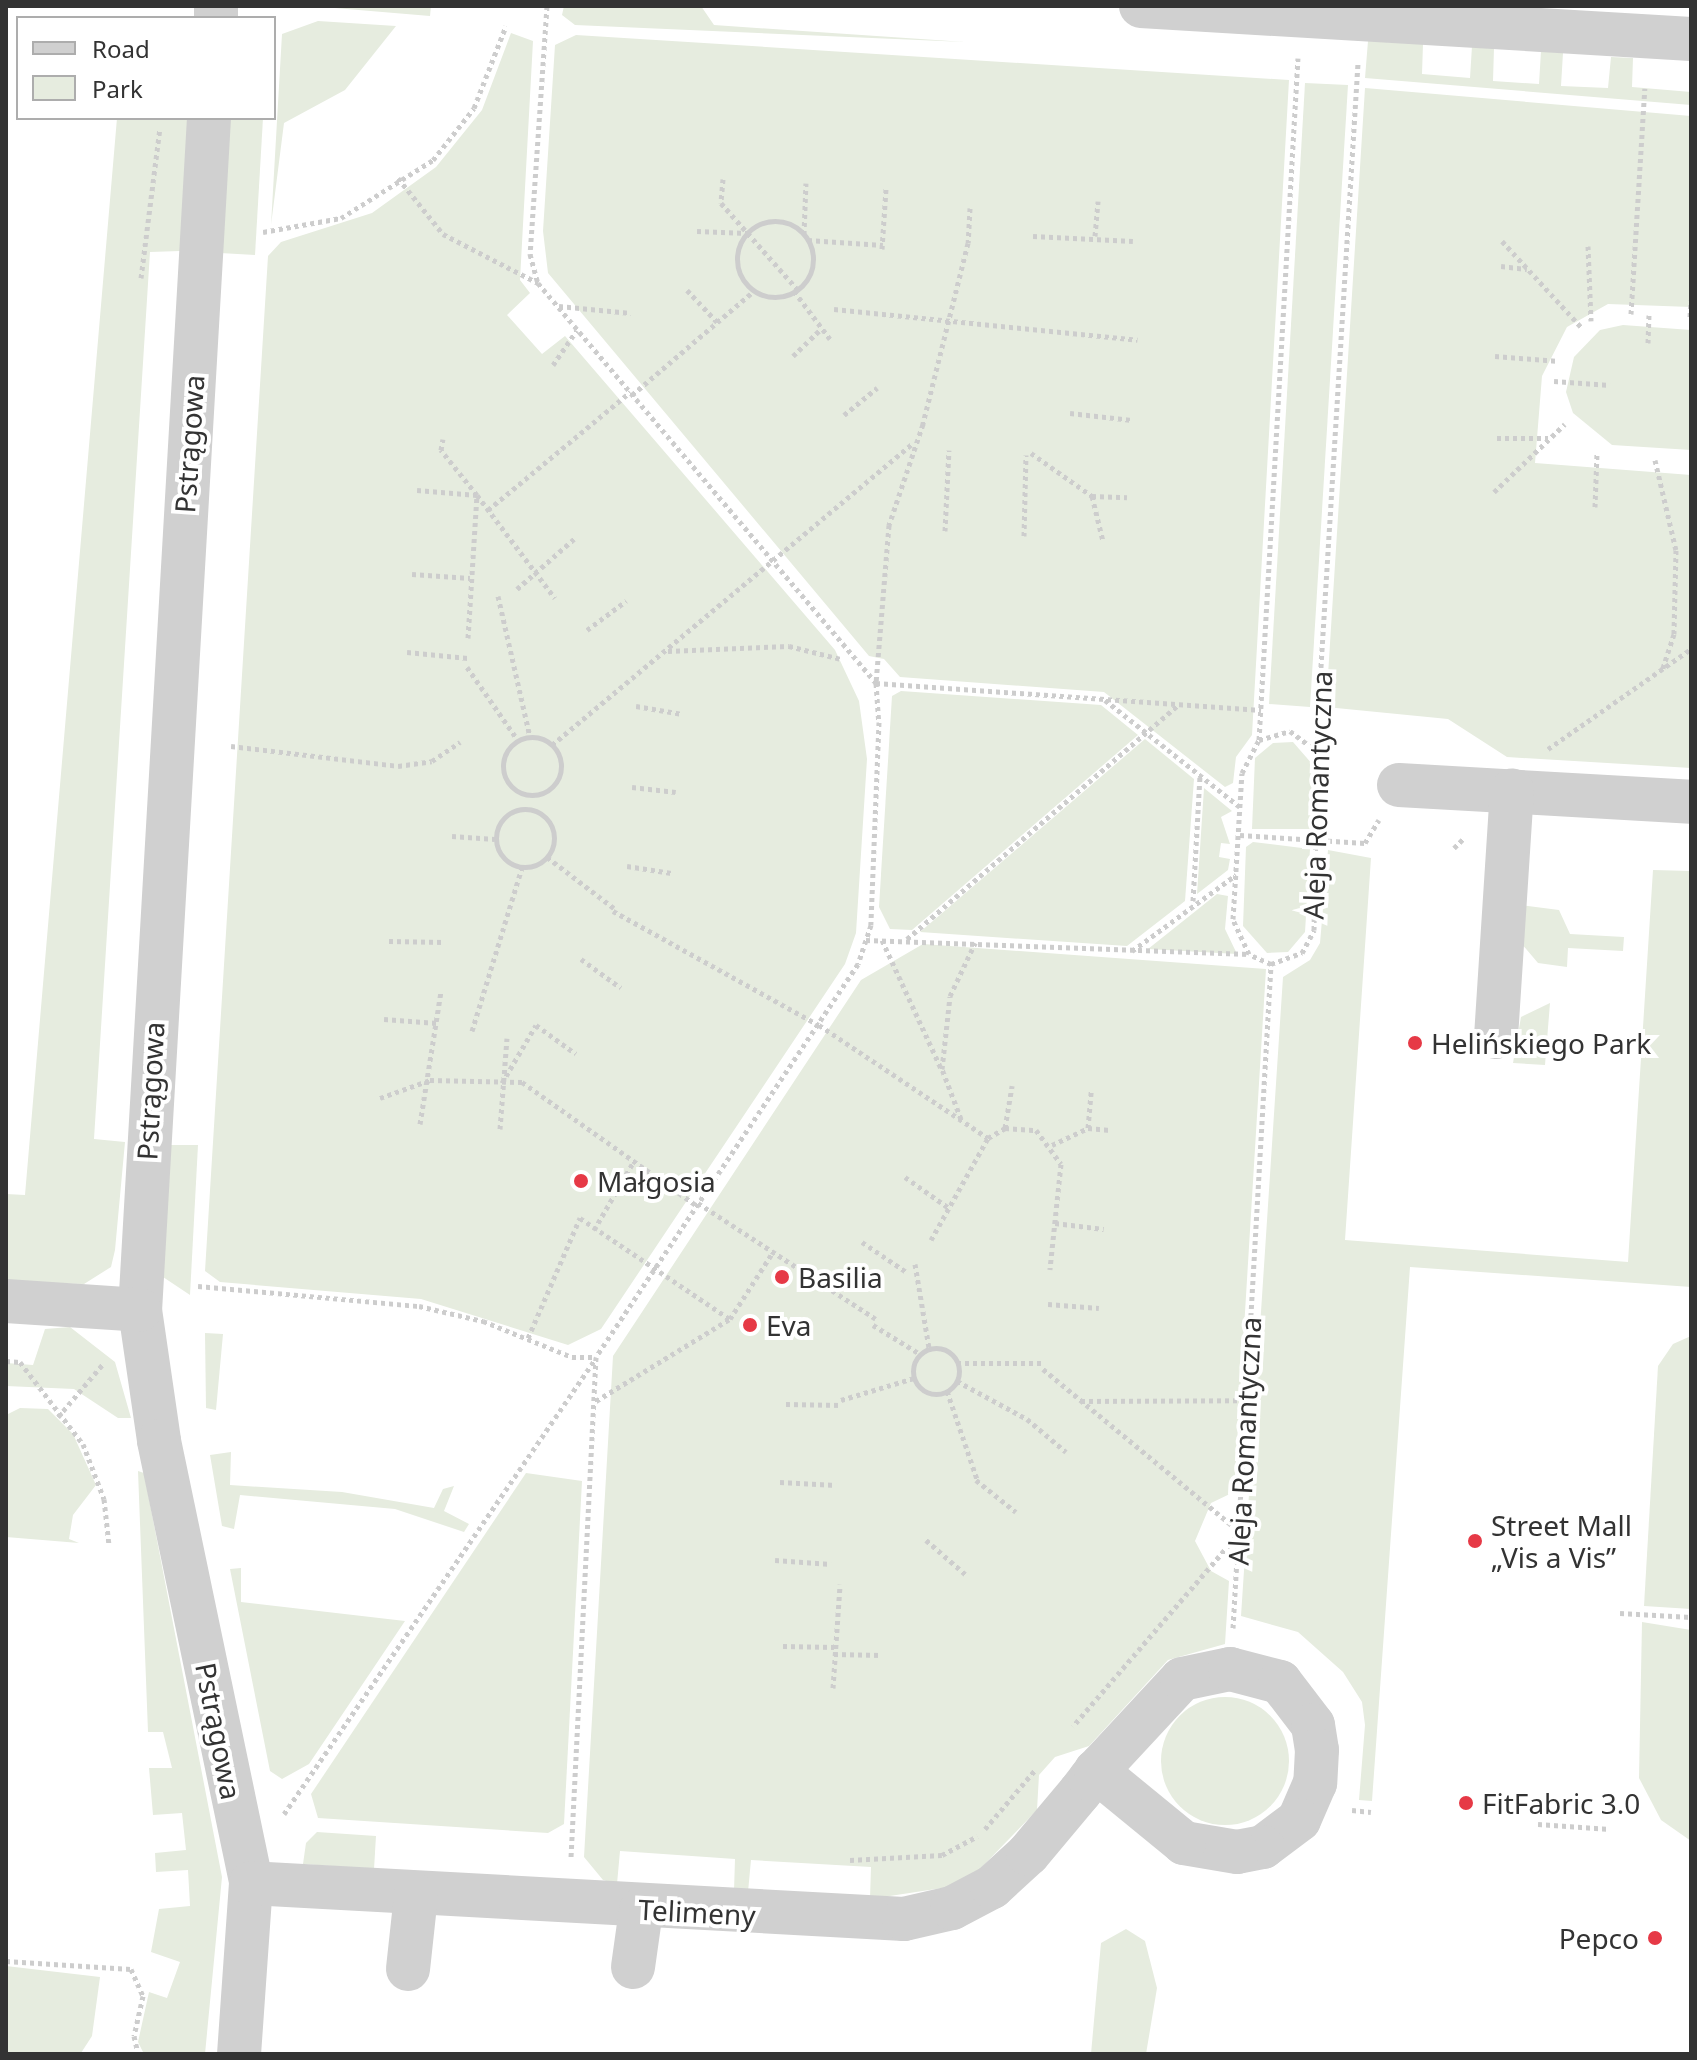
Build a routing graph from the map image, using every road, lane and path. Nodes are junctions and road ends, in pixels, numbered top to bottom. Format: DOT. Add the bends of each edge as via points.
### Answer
graph roads {
  1 [pos="547,6"];
  2 [pos="1141,6"];
  3 [pos="506,26"];
  4 [pos="1691,39"];
  5 [pos="1298,50"];
  6 [pos="1358,54"];
  7 [pos="1645,88"];
  8 [pos="161,120"];
  9 [pos="209,120"];
  10 [pos="398,178"];
  11 [pos="723,179"];
  12 [pos="403,183"];
  13 [pos="806,183"];
  14 [pos="886,188"];
  15 [pos="1098,201"];
  16 [pos="970,208"];
  17 [pos="697,231"];
  18 [pos="263,232"];
  19 [pos="747,233"];
  20 [pos="1033,236"];
  21 [pos="1095,236"];
  22 [pos="806,237"];
  23 [pos="1133,241"];
  24 [pos="1502,241"];
  25 [pos="1588,246"];
  26 [pos="1501,266"];
  27 [pos="1527,269"];
  28 [pos="141,278"];
  29 [pos="538,283"];
  30 [pos="687,290"];
  31 [pos="755,290"];
  32 [pos="795,290"];
  33 [pos="1691,300"];
  34 [pos="558,306"];
  35 [pos="834,309"];
  36 [pos="631,313"];
  37 [pos="1631,314"];
  38 [pos="1649,315"];
  39 [pos="1690,317"];
  40 [pos="1591,321"];
  41 [pos="717,322"];
  42 [pos="949,322"];
  43 [pos="1582,328"];
  44 [pos="821,329"];
  45 [pos="577,330"];
  46 [pos="830,339"];
  47 [pos="1137,340"];
  48 [pos="1648,343"];
  49 [pos="793,356"];
  50 [pos="1495,356"];
  51 [pos="1559,361"];
  52 [pos="553,365"];
  53 [pos="1554,381"];
  54 [pos="1610,385"];
  55 [pos="877,388"];
  56 [pos="631,394"];
  57 [pos="1070,413"];
  58 [pos="844,415"];
  59 [pos="1132,420"];
  60 [pos="1565,424"];
  61 [pos="1497,438"];
  62 [pos="1548,438"];
  63 [pos="443,439"];
  64 [pos="913,443"];
  65 [pos="949,450"];
  66 [pos="1597,453"];
  67 [pos="1655,460"];
  68 [pos="417,490"];
  69 [pos="1494,492"];
  70 [pos="477,495"];
  71 [pos="1092,496"];
  72 [pos="1127,497"];
  73 [pos="1595,507"];
  74 [pos="488,510"];
  75 [pos="945,531"];
  76 [pos="1024,536"];
  77 [pos="574,539"];
  78 [pos="1103,541"];
  79 [pos="772,560"];
  80 [pos="536,572"];
  81 [pos="412,574"];
  82 [pos="470,578"];
  83 [pos="517,589"];
  84 [pos="498,596"];
  85 [pos="555,598"];
  86 [pos="626,601"];
  87 [pos="587,630"];
  88 [pos="468,638"];
  89 [pos="1691,649"];
  90 [pos="667,651"];
  91 [pos="407,652"];
  92 [pos="468,658"];
  93 [pos="841,659"];
  94 [pos="467,667"];
  95 [pos="1662,671"];
  96 [pos="876,683"];
  97 [pos="1104,699"];
  98 [pos="1179,704"];
  99 [pos="636,706"];
  100 [pos="1261,710"];
  101 [pos="682,714"];
  102 [pos="1146,733"];
  103 [pos="530,737"];
  104 [pos="517,739"];
  105 [pos="1259,740"];
  106 [pos="460,742"];
  107 [pos="552,745"];
  108 [pos="231,746"];
  109 [pos="1322,762"];
  110 [pos="1525,774"];
  111 [pos="1200,775"];
  112 [pos="1399,785"];
  113 [pos="632,787"];
  114 [pos="676,792"];
  115 [pos="530,796"];
  116 [pos="1691,802"];
  117 [pos="1240,807"];
  118 [pos="528,809"];
  119 [pos="1240,835"];
  120 [pos="452,836"];
  121 [pos="495,839"];
  122 [pos="1319,840"];
  123 [pos="547,857"];
  124 [pos="627,866"];
  125 [pos="522,867"];
  126 [pos="671,873"];
  127 [pos="1236,875"];
  128 [pos="1193,901"];
  129 [pos="866,940"];
  130 [pos="882,940"];
  131 [pos="905,940"];
  132 [pos="389,941"];
  133 [pos="444,942"];
  134 [pos="975,943"];
  135 [pos="1131,951"];
  136 [pos="1249,954"];
  137 [pos="581,959"];
  138 [pos="1271,964"];
  139 [pos="621,988"];
  140 [pos="441,991"];
  141 [pos="384,1019"];
  142 [pos="437,1023"];
  143 [pos="819,1025"];
  144 [pos="472,1031"];
  145 [pos="1496,1037"];
  146 [pos="507,1038"];
  147 [pos="576,1054"];
  148 [pos="942,1069"];
  149 [pos="430,1080"];
  150 [pos="501,1084"];
  151 [pos="1012,1086"];
  152 [pos="1091,1090"];
  153 [pos="380,1098"];
  154 [pos="961,1120"];
  155 [pos="420,1124"];
  156 [pos="1005,1128"];
  157 [pos="1088,1128"];
  158 [pos="500,1129"];
  159 [pos="1110,1130"];
  160 [pos="988,1138"];
  161 [pos="1052,1145"];
  162 [pos="634,1161"];
  163 [pos="905,1177"];
  164 [pos="697,1204"];
  165 [pos="949,1208"];
  166 [pos="1055,1223"];
  167 [pos="1104,1229"];
  168 [pos="594,1230"];
  169 [pos="931,1240"];
  170 [pos="862,1242"];
  171 [pos="773,1252"];
  172 [pos="915,1264"];
  173 [pos="1050,1269"];
  174 [pos="655,1270"];
  175 [pos="908,1273"];
  176 [pos="198,1286"];
  177 [pos="6,1301"];
  178 [pos="1048,1304"];
  179 [pos="1099,1308"];
  180 [pos="140,1310"];
  181 [pos="730,1319"];
  182 [pos="528,1338"];
  183 [pos="929,1348"];
  184 [pos="920,1354"];
  185 [pos="596,1357"];
  186 [pos="6,1361"];
  187 [pos="957,1363"];
  188 [pos="914,1378"];
  189 [pos="957,1381"];
  190 [pos="947,1391"];
  191 [pos="73,1397"];
  192 [pos="1247,1400"];
  193 [pos="595,1401"];
  194 [pos="1081,1401"];
  195 [pos="786,1404"];
  196 [pos="58,1417"];
  197 [pos="1066,1452"];
  198 [pos="780,1482"];
  199 [pos="836,1485"];
  200 [pos="1016,1512"];
  201 [pos="1240,1532"];
  202 [pos="926,1540"];
  203 [pos="109,1545"];
  204 [pos="775,1560"];
  205 [pos="831,1564"];
  206 [pos="965,1574"];
  207 [pos="840,1584"];
  208 [pos="1620,1613"];
  209 [pos="1691,1617"];
  210 [pos="783,1646"];
  211 [pos="834,1651"];
  212 [pos="881,1655"];
  213 [pos="1230,1669"];
  214 [pos="833,1688"];
  215 [pos="1065,1735"];
  216 [pos="1043,1761"];
  217 [pos="1093,1775"];
  218 [pos="284,1814"];
  219 [pos="1538,1824"];
  220 [pos="1610,1829"];
  221 [pos="850,1860"];
  222 [pos="251,1883"];
  223 [pos="416,1895"];
  224 [pos="569,1905"];
  225 [pos="641,1910"];
  226 [pos="6,1961"];
  227 [pos="633,1967"];
  228 [pos="408,1969"];
  229 [pos="138,2054"];
  230 [pos="239,2054"];
  1 -- 29 [label="path" via="530,254"];
  2 -- 4 [label="street"];
  3 -- 12 [label="path" via="474,108 433,160"];
  5 -- 100 [label="path"];
  6 -- 109 [label="path, Aleja Romantyczna" via="1318,700"];
  7 -- 37 [label="path"];
  8 -- 28 [label="path"];
  9 -- 180 [label="street, Pstrągowa"];
  10 -- 12 [label="path"];
  11 -- 19 [label="path" via="721,203"];
  12 -- 18 [label="path" via="341,218"];
  12 -- 29 [label="path" via="443,234"];
  13 -- 22 [label="path"];
  14 -- 22 [label="path" via="882,247"];
  15 -- 21 [label="path"];
  16 -- 42 [label="path"];
  17 -- 19 [label="path"];
  19 -- 22 [label="path" via="780,221"];
  19 -- 31 [label="path" via="738,265"];
  19 -- 32 [label="path"];
  20 -- 21 [label="path"];
  21 -- 23 [label="path"];
  22 -- 32 [label="path" via="810,272"];
  24 -- 27 [label="path"];
  25 -- 40 [label="path"];
  26 -- 27 [label="path"];
  27 -- 43 [label="path"];
  29 -- 34 [label="path"];
  30 -- 41 [label="path"];
  31 -- 32 [label="path"];
  31 -- 41 [label="path"];
  32 -- 44 [label="path"];
  33 -- 39 [label="path"];
  34 -- 36 [label="path"];
  34 -- 45 [label="path"];
  35 -- 42 [label="path"];
  38 -- 48 [label="path"];
  41 -- 56 [label="path"];
  42 -- 47 [label="path"];
  42 -- 64 [label="path"];
  44 -- 46 [label="path"];
  44 -- 49 [label="path"];
  45 -- 52 [label="path"];
  45 -- 56 [label="path"];
  50 -- 51 [label="path"];
  53 -- 54 [label="path"];
  55 -- 58 [label="path"];
  56 -- 74 [label="path"];
  56 -- 79 [label="path"];
  57 -- 59 [label="path"];
  60 -- 62 [label="path"];
  61 -- 62 [label="path"];
  62 -- 69 [label="path"];
  63 -- 70 [label="path" via="441,450"];
  64 -- 79 [label="path"];
  64 -- 96 [label="path" via="889,525"];
  65 -- 75 [label="path"];
  66 -- 73 [label="path"];
  67 -- 95 [label="path" via="1676,550 1674,634"];
  68 -- 70 [label="path"];
  70 -- 74 [label="path"];
  70 -- 82 [label="path"];
  71 -- 72 [label="path"];
  71 -- 76 [label="path" via="1029,454"];
  71 -- 78 [label="path"];
  74 -- 80 [label="path"];
  77 -- 80 [label="path"];
  79 -- 90 [label="path"];
  79 -- 96 [label="path"];
  80 -- 83 [label="path"];
  80 -- 85 [label="path"];
  81 -- 82 [label="path"];
  82 -- 88 [label="path"];
  84 -- 103 [label="path"];
  86 -- 87 [label="path"];
  89 -- 95 [label="path"];
  90 -- 93 [label="path" via="789,646"];
  90 -- 107 [label="path"];
  91 -- 92 [label="path"];
  94 -- 104 [label="path"];
  95 -- 110 [label="path"];
  96 -- 97 [label="path"];
  96 -- 129 [label="path"];
  97 -- 98 [label="path"];
  97 -- 102 [label="path"];
  98 -- 100 [label="path"];
  98 -- 102 [label="path"];
  99 -- 101 [label="path"];
  100 -- 105 [label="path"];
  102 -- 111 [label="path"];
  102 -- 131 [label="path"];
  103 -- 104 [label="path"];
  103 -- 107 [label="path"];
  104 -- 115 [label="path" via="503,765 506,781"];
  105 -- 109 [label="path" via="1280,731 1300,734"];
  105 -- 117 [label="path" via="1244,760"];
  106 -- 108 [label="path" via="432,761 398,766"];
  107 -- 115 [label="path" via="561,770 554,785"];
  109 -- 122 [label="path, Aleja Romantyczna"];
  110 -- 112 [label="street"];
  110 -- 116 [label="street"];
  110 -- 145 [label="street"];
  111 -- 117 [label="path"];
  111 -- 128 [label="path"];
  112 -- 122 [label="path" via="1365,843"];
  113 -- 114 [label="path"];
  115 -- 118 [label="path"];
  117 -- 119 [label="path"];
  118 -- 121 [label="path" via="501,820"];
  118 -- 123 [label="path" via="554,832"];
  119 -- 122 [label="path"];
  119 -- 127 [label="path"];
  120 -- 121 [label="path"];
  121 -- 125 [label="path" via="502,856"];
  122 -- 138 [label="path, Aleja Romantyczna" via="1309,943"];
  123 -- 125 [label="path"];
  123 -- 143 [label="path" via="614,909"];
  124 -- 126 [label="path"];
  125 -- 144 [label="path"];
  127 -- 128 [label="path"];
  127 -- 136 [label="path" via="1233,919"];
  128 -- 135 [label="path"];
  129 -- 130 [label="path"];
  129 -- 143 [label="path"];
  130 -- 131 [label="path"];
  130 -- 148 [label="path"];
  131 -- 134 [label="path"];
  132 -- 133 [label="path"];
  134 -- 135 [label="path"];
  134 -- 148 [label="path" via="950,996"];
  135 -- 136 [label="path"];
  136 -- 138 [label="path"];
  137 -- 139 [label="path"];
  138 -- 192 [label="path, Aleja Romantyczna"];
  140 -- 142 [label="path"];
  141 -- 142 [label="path"];
  142 -- 149 [label="path"];
  143 -- 154 [label="path"];
  143 -- 164 [label="path"];
  146 -- 150 [label="path"];
  147 -- 150 [label="path" via="536,1025"];
  148 -- 154 [label="path"];
  149 -- 150 [label="path"];
  149 -- 153 [label="path"];
  149 -- 155 [label="path"];
  150 -- 158 [label="path"];
  150 -- 162 [label="path" via="522,1082"];
  151 -- 156 [label="path"];
  152 -- 157 [label="path"];
  154 -- 160 [label="path"];
  156 -- 160 [label="path"];
  156 -- 161 [label="path" via="1036,1130"];
  157 -- 159 [label="path"];
  157 -- 161 [label="path"];
  160 -- 165 [label="path"];
  161 -- 166 [label="path" via="1061,1164"];
  162 -- 164 [label="path"];
  162 -- 168 [label="path"];
  163 -- 165 [label="path"];
  164 -- 171 [label="path"];
  164 -- 174 [label="path"];
  165 -- 169 [label="path"];
  166 -- 167 [label="path"];
  166 -- 173 [label="path"];
  168 -- 174 [label="path"];
  168 -- 182 [label="path" via="580,1218"];
  170 -- 175 [label="path"];
  171 -- 181 [label="path"];
  171 -- 184 [label="path"];
  172 -- 183 [label="path"];
  174 -- 181 [label="path"];
  174 -- 185 [label="path"];
  176 -- 182 [label="path" via="383,1300"];
  177 -- 180 [label="street"];
  178 -- 179 [label="path"];
  180 -- 222 [label="street, Pstrągowa" via="159,1441"];
  181 -- 193 [label="path"];
  182 -- 185 [label="path" via="572,1357"];
  183 -- 184 [label="path"];
  183 -- 187 [label="path" via="949,1352"];
  184 -- 188 [label="path"];
  185 -- 193 [label="path"];
  185 -- 218 [label="path"];
  186 -- 196 [label="path" via="20,1362"];
  187 -- 189 [label="path"];
  187 -- 194 [label="path" via="1043,1366"];
  188 -- 190 [label="path" via="927,1392"];
  188 -- 195 [label="path" via="841,1402"];
  189 -- 190 [label="path"];
  189 -- 197 [label="path" via="1027,1419"];
  190 -- 200 [label="path" via="977,1479"];
  191 -- 196 [label="path"];
  192 -- 194 [label="path"];
  192 -- 201 [label="path, Aleja Romantyczna"];
  193 -- 224 [label="path"];
  194 -- 201 [label="path"];
  196 -- 203 [label="path" via="83,1444 97,1479"];
  198 -- 199 [label="path"];
  201 -- 213 [label="path, Aleja Romantyczna"];
  201 -- 215 [label="path"];
  202 -- 206 [label="path"];
  204 -- 205 [label="path"];
  207 -- 211 [label="path"];
  208 -- 209 [label="path"];
  210 -- 211 [label="path"];
  211 -- 212 [label="path"];
  211 -- 214 [label="path"];
  213 -- 217 [label="street" via="1182,1679"];
  213 -- 217 [label="street" via="1280,1682 1313,1725 1315,1783 1286,1833 1237,1852 1184,1843"];
  216 -- 221 [label="path" via="980,1834 942,1855"];
  217 -- 225 [label="street, Telimeny" via="1028,1854 992,1887 952,1908 864,1920"];
  219 -- 220 [label="path"];
  222 -- 223 [label="street, Telimeny"];
  222 -- 230 [label="street, Pstrągowa"];
  223 -- 224 [label="street, Telimeny"];
  223 -- 228 [label="street"];
  224 -- 225 [label="street, Telimeny"];
  225 -- 227 [label="street"];
  226 -- 229 [label="path" via="131,1969 143,1996 134,2036"];
}
